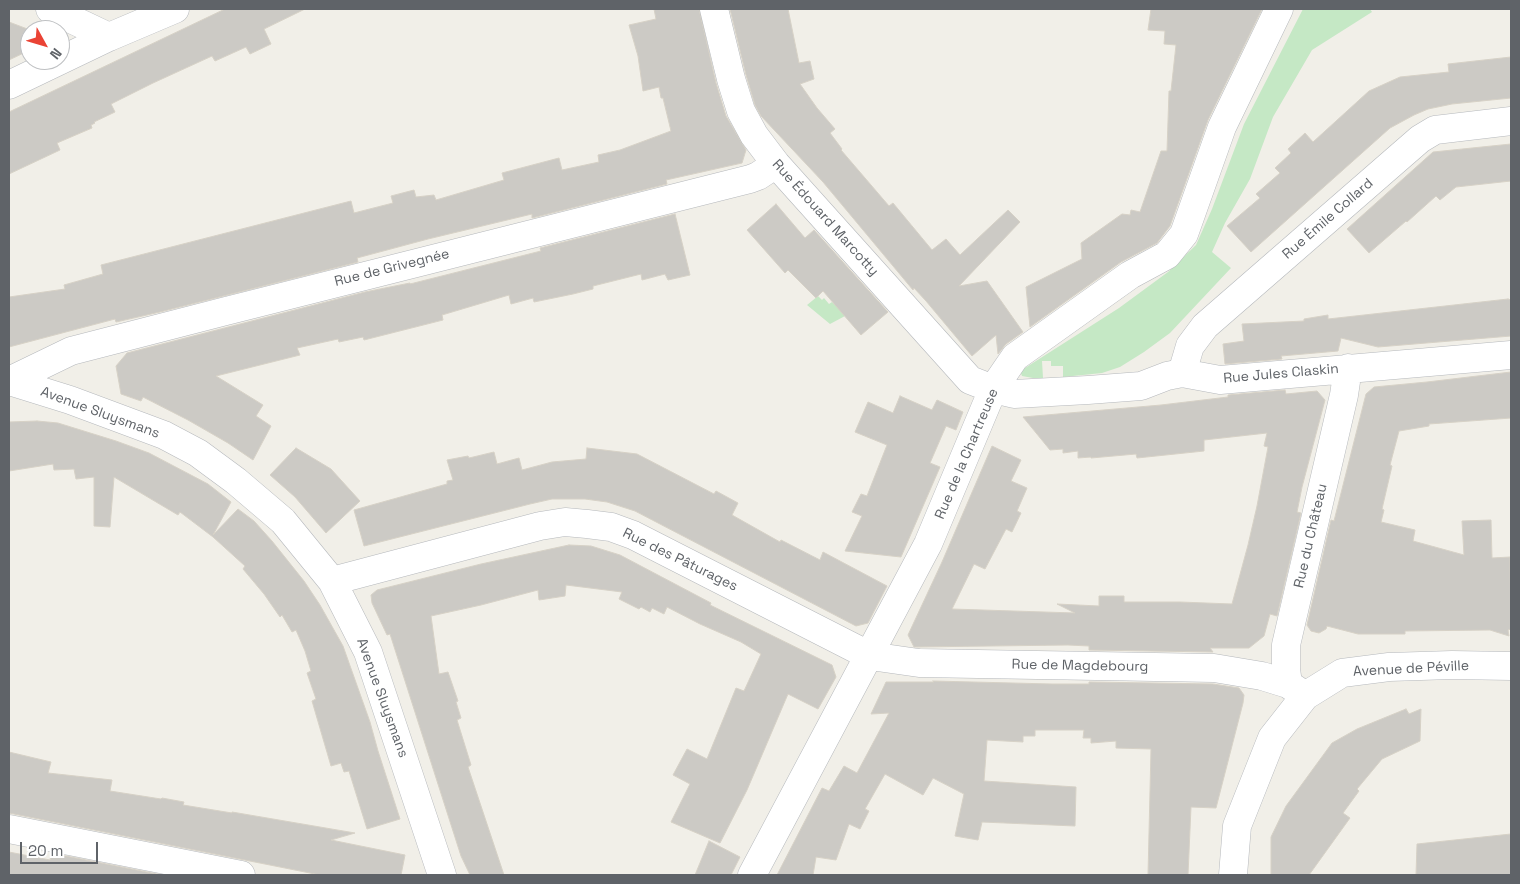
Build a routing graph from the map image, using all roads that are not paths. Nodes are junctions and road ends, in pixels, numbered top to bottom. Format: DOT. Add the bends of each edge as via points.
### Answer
graph roads {
  1 [pos="50,9"];
  2 [pos="175,9"];
  3 [pos="714,9"];
  4 [pos="1280,9"];
  5 [pos="109,37"];
  6 [pos="9,85"];
  7 [pos="1511,121"];
  8 [pos="776,164"];
  9 [pos="1511,355"];
  10 [pos="1348,368"];
  11 [pos="1182,373"];
  12 [pos="9,381"];
  13 [pos="993,390"];
  14 [pos="332,581"];
  15 [pos="870,656"];
  16 [pos="1511,666"];
  17 [pos="1296,690"];
  18 [pos="9,828"];
  19 [pos="241,875"];
  20 [pos="442,875"];
  21 [pos="752,875"];
  22 [pos="1233,875"];
  1 -- 5 [label="street"];
  2 -- 5 [label="street"];
  3 -- 8 [label="street, Rue Édouard Marcotty" via="741,111"];
  4 -- 13 [label="street, Rue de la Chartreuse" via="1222,127 1184,234 1167,255 1130,275 1015,357"];
  5 -- 6 [label="street"];
  7 -- 11 [label="street, Rue Émile Collard" via="1435,130 1420,139 1205,326 1190,346"];
  8 -- 12 [label="street, Rue de Grivegnée" via="750,179 71,351"];
  8 -- 13 [label="street, Rue Édouard Marcotty" via="970,380"];
  9 -- 10 [label="street, Rue Jules Claskin"];
  10 -- 11 [label="street, Rue Jules Claskin" via="1220,380"];
  10 -- 17 [label="street, Rue du Château" via="1286,645 1286,669"];
  11 -- 13 [label="street, Rue Jules Claskin" via="1141,386 1014,394"];
  12 -- 14 [label="street, Avenue Sluysmans" via="155,432 198,453 236,480 283,521"];
  13 -- 15 [label="street, Rue de la Chartreuse" via="928,544"];
  14 -- 15 [label="street, Rue des Pâturages" via="540,526 565,522 611,527 634,535"];
  14 -- 20 [label="street, Avenue Sluysmans" via="368,652"];
  15 -- 17 [label="street, Rue de Magdebourg" via="919,663 1214,668 1262,676"];
  15 -- 21 [label="street, Rue de la Chartreuse"];
  16 -- 17 [label="street, Avenue de Péville" via="1389,667 1342,673"];
  17 -- 22 [label="street, Avenue de Péville" via="1272,738 1237,826"];
  18 -- 19 [label="street"];
}
